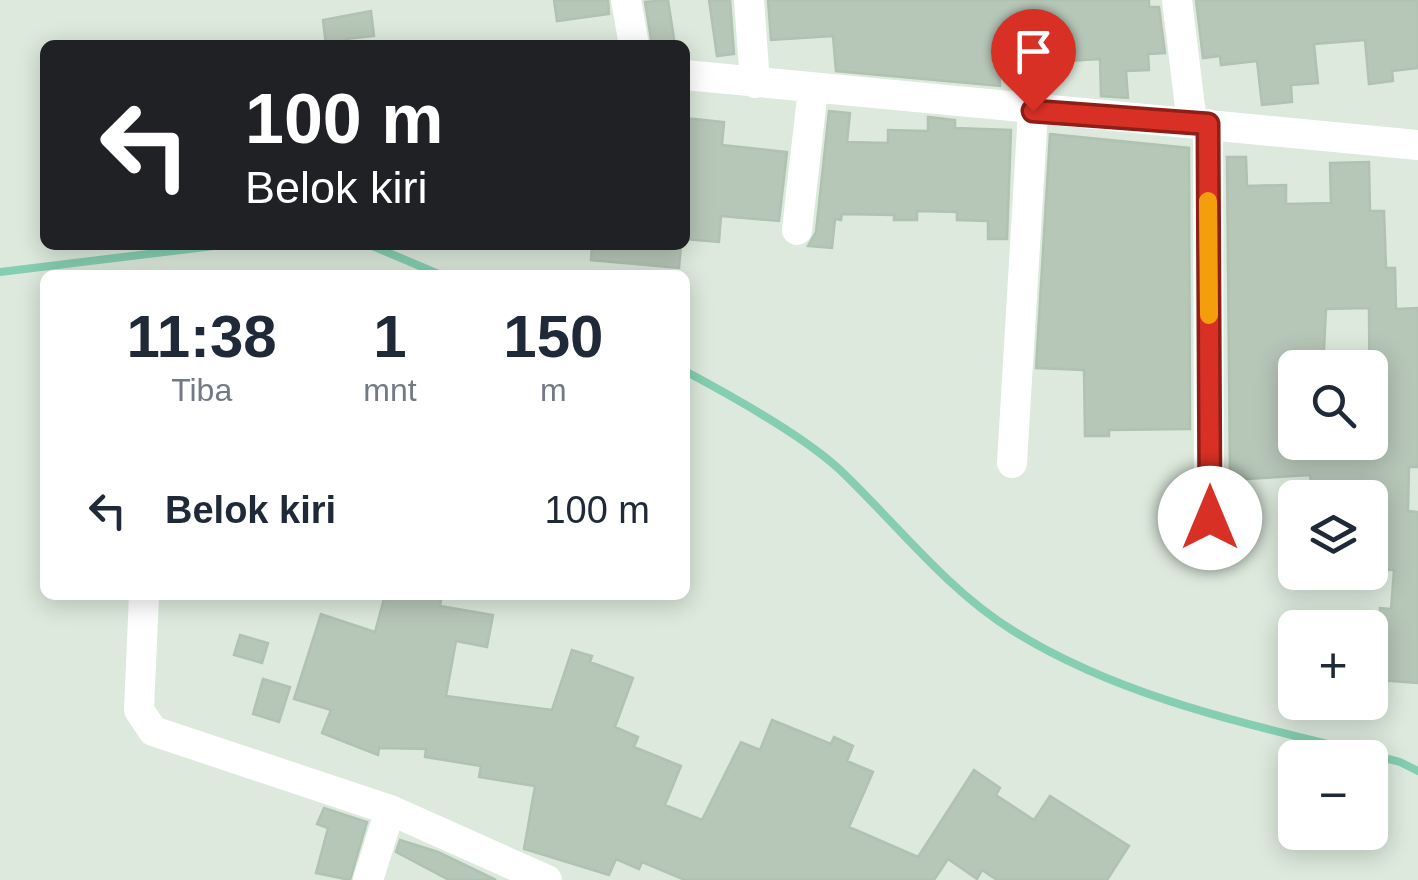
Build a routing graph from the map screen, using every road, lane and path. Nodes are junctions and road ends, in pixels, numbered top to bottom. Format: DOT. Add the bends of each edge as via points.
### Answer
graph roads {
  1 [pos="626,0"];
  2 [pos="750,0"];
  3 [pos="1177,0"];
  4 [pos="633,40"];
  5 [pos="690,76"];
  6 [pos="754,82"];
  7 [pos="813,89"];
  8 [pos="1033,111"];
  9 [pos="1200,124"];
  10 [pos="1418,145"];
  11 [pos="796,230"];
  12 [pos="1012,464"];
  13 [pos="1210,518"];
  14 [pos="144,600"];
  15 [pos="390,810"];
  16 [pos="368,880"];
  17 [pos="548,880"];
  1 -- 4 [label="street"];
  2 -- 6 [label="street"];
  3 -- 9 [label="street"];
  5 -- 6 [label="street"];
  6 -- 7 [label="street"];
  7 -- 8 [label="street"];
  7 -- 11 [label="street"];
  8 -- 9 [label="street"];
  8 -- 12 [label="street"];
  9 -- 10 [label="street"];
  9 -- 13 [label="street"];
  14 -- 15 [label="street" via="139,710 153,731"];
  15 -- 16 [label="street"];
  15 -- 17 [label="street"];
}
